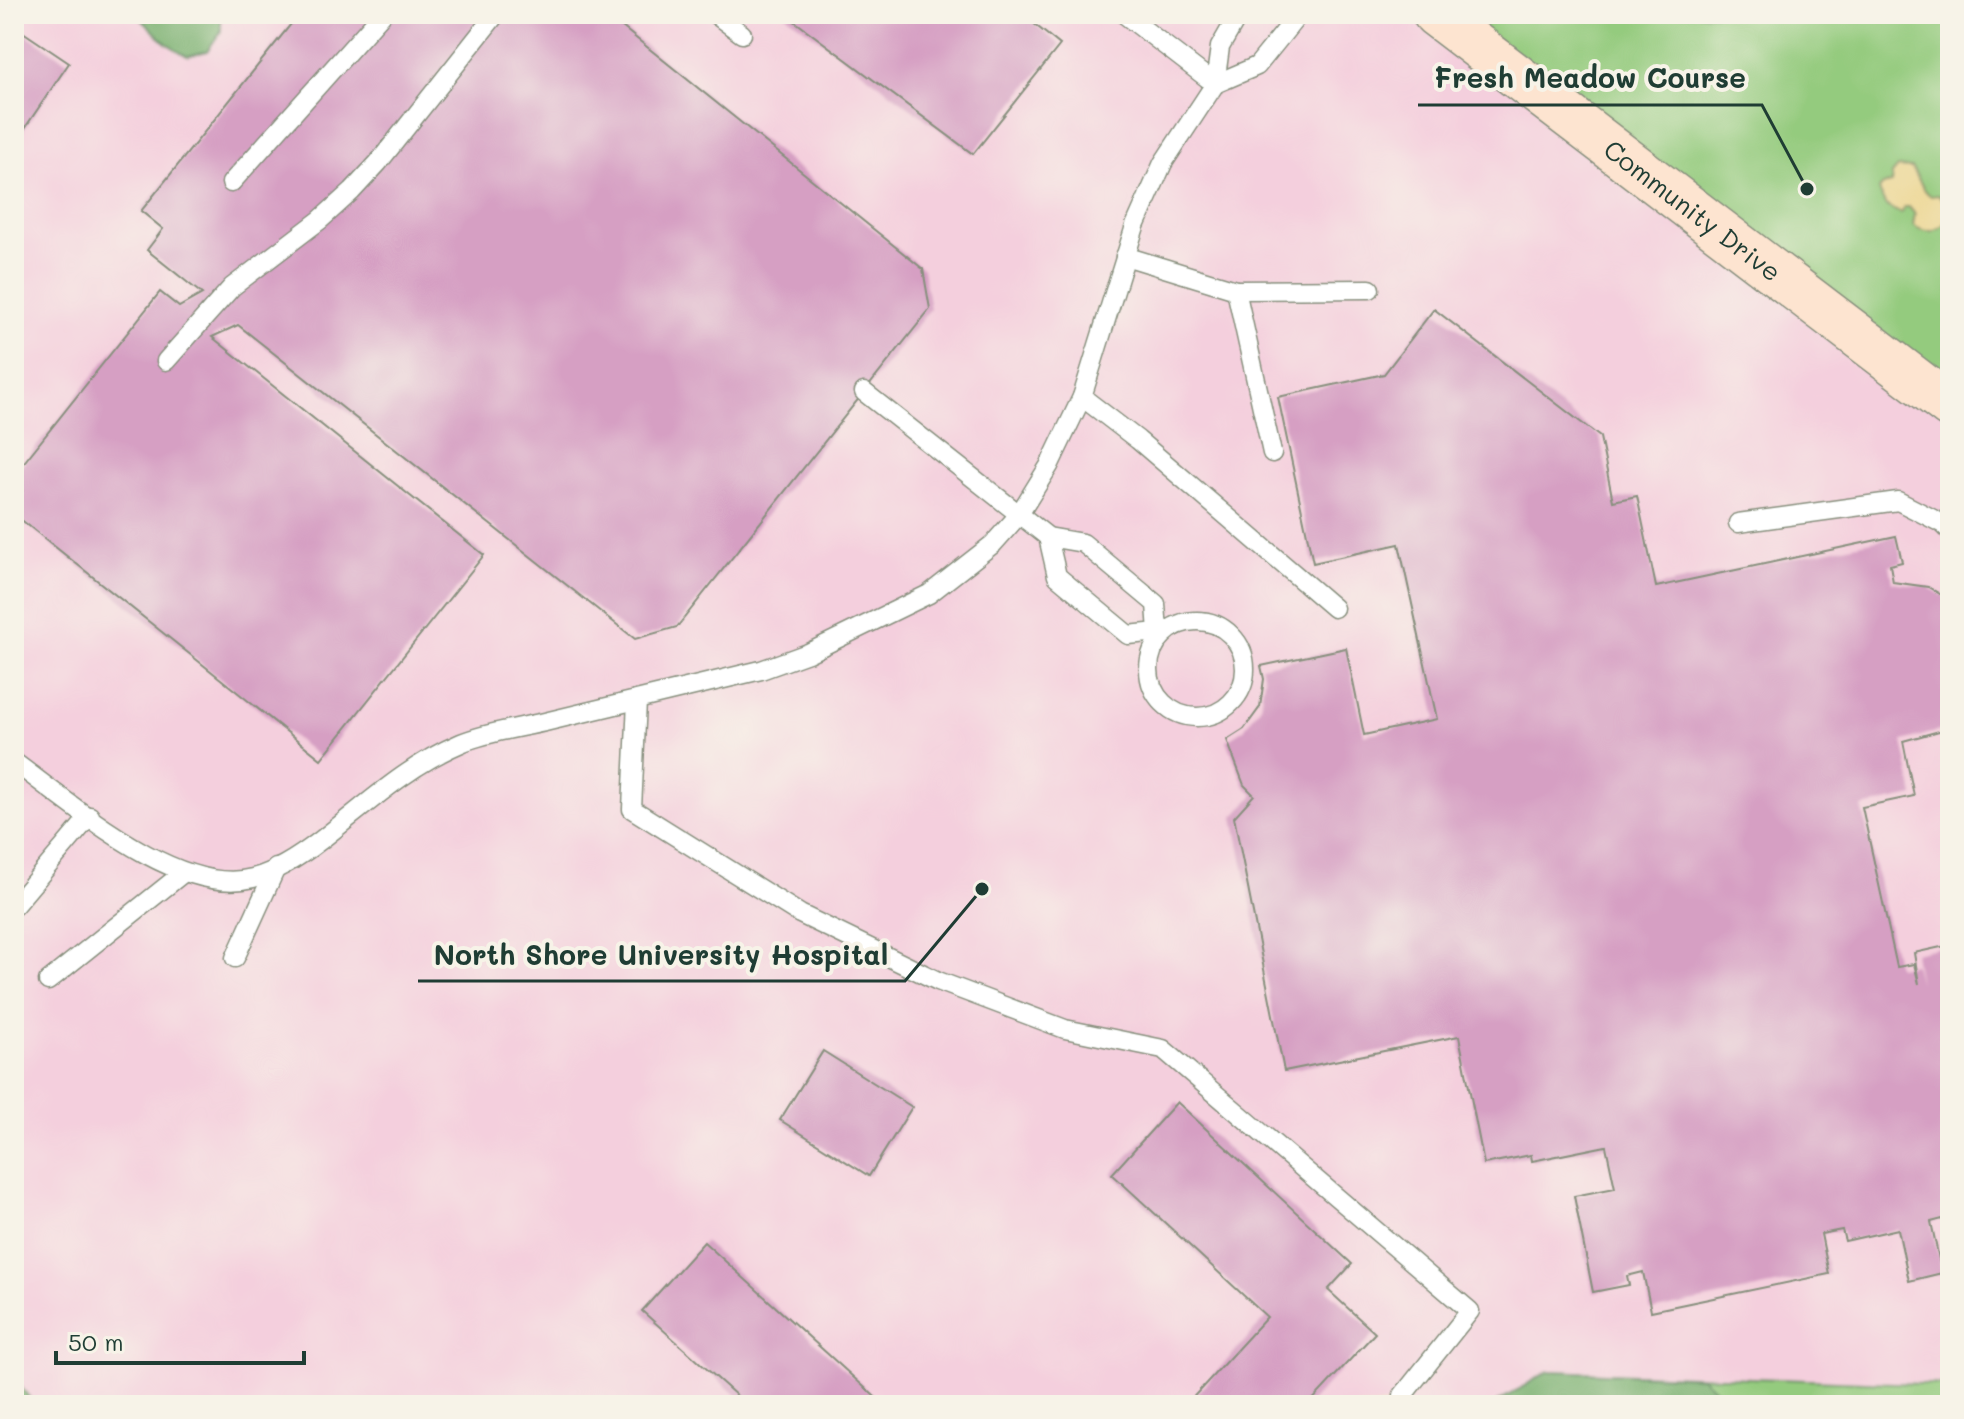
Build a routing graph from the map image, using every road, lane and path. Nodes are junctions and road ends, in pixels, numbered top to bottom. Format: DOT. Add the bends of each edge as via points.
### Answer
graph roads {
  1 [pos="382,14"];
  2 [pos="496,14"];
  3 [pos="715,14"];
  4 [pos="1124,14"];
  5 [pos="1239,14"];
  6 [pos="1299,14"];
  7 [pos="1435,14"];
  8 [pos="742,34"];
  9 [pos="1215,84"];
  10 [pos="231,183"];
  11 [pos="1125,256"];
  12 [pos="1370,289"];
  13 [pos="1236,290"];
  14 [pos="166,361"];
  15 [pos="864,392"];
  16 [pos="1082,397"];
  17 [pos="1950,406"];
  18 [pos="1272,453"];
  19 [pos="1018,516"];
  20 [pos="1738,523"];
  21 [pos="1950,531"];
  22 [pos="1048,537"];
  23 [pos="1334,608"];
  24 [pos="1160,634"];
  25 [pos="637,701"];
  26 [pos="14,762"];
  27 [pos="90,816"];
  28 [pos="276,868"];
  29 [pos="183,873"];
  30 [pos="14,906"];
  31 [pos="235,958"];
  32 [pos="48,981"];
  33 [pos="1403,1395"];
  1 -- 10 [label="lane"];
  2 -- 14 [label="lane" via="360,182 320,220 232,287"];
  3 -- 8 [label="lane"];
  4 -- 9 [label="lane"];
  5 -- 9 [label="lane" via="1220,47"];
  6 -- 9 [label="lane" via="1257,66"];
  7 -- 17 [label="main road, Community Drive"];
  9 -- 11 [label="lane" via="1163,163"];
  11 -- 13 [label="lane"];
  11 -- 16 [label="lane"];
  12 -- 13 [label="lane"];
  13 -- 18 [label="lane"];
  15 -- 19 [label="lane"];
  16 -- 19 [label="lane"];
  16 -- 23 [label="lane"];
  19 -- 22 [label="lane"];
  19 -- 25 [label="lane" via="993,544 929,594 835,640 761,670"];
  20 -- 21 [label="lane" via="1898,501"];
  22 -- 24 [label="lane" via="1083,543 1156,604"];
  22 -- 24 [label="lane" via="1057,576 1128,635"];
  24 -- 24 [label="lane" via="1149,663 1155,693 1164,705 1177,713 1206,717 1234,701 1246,671 1240,647 1224,628 1192,621"];
  25 -- 28 [label="lane" via="462,743 415,767 319,842"];
  25 -- 33 [label="lane" via="632,809 800,914 938,981 1065,1029 1163,1049 1470,1311"];
  26 -- 27 [label="lane"];
  27 -- 29 [label="lane" via="150,858"];
  27 -- 30 [label="lane"];
  28 -- 29 [label="lane" via="228,881"];
  28 -- 31 [label="lane"];
  29 -- 32 [label="lane"];
}
